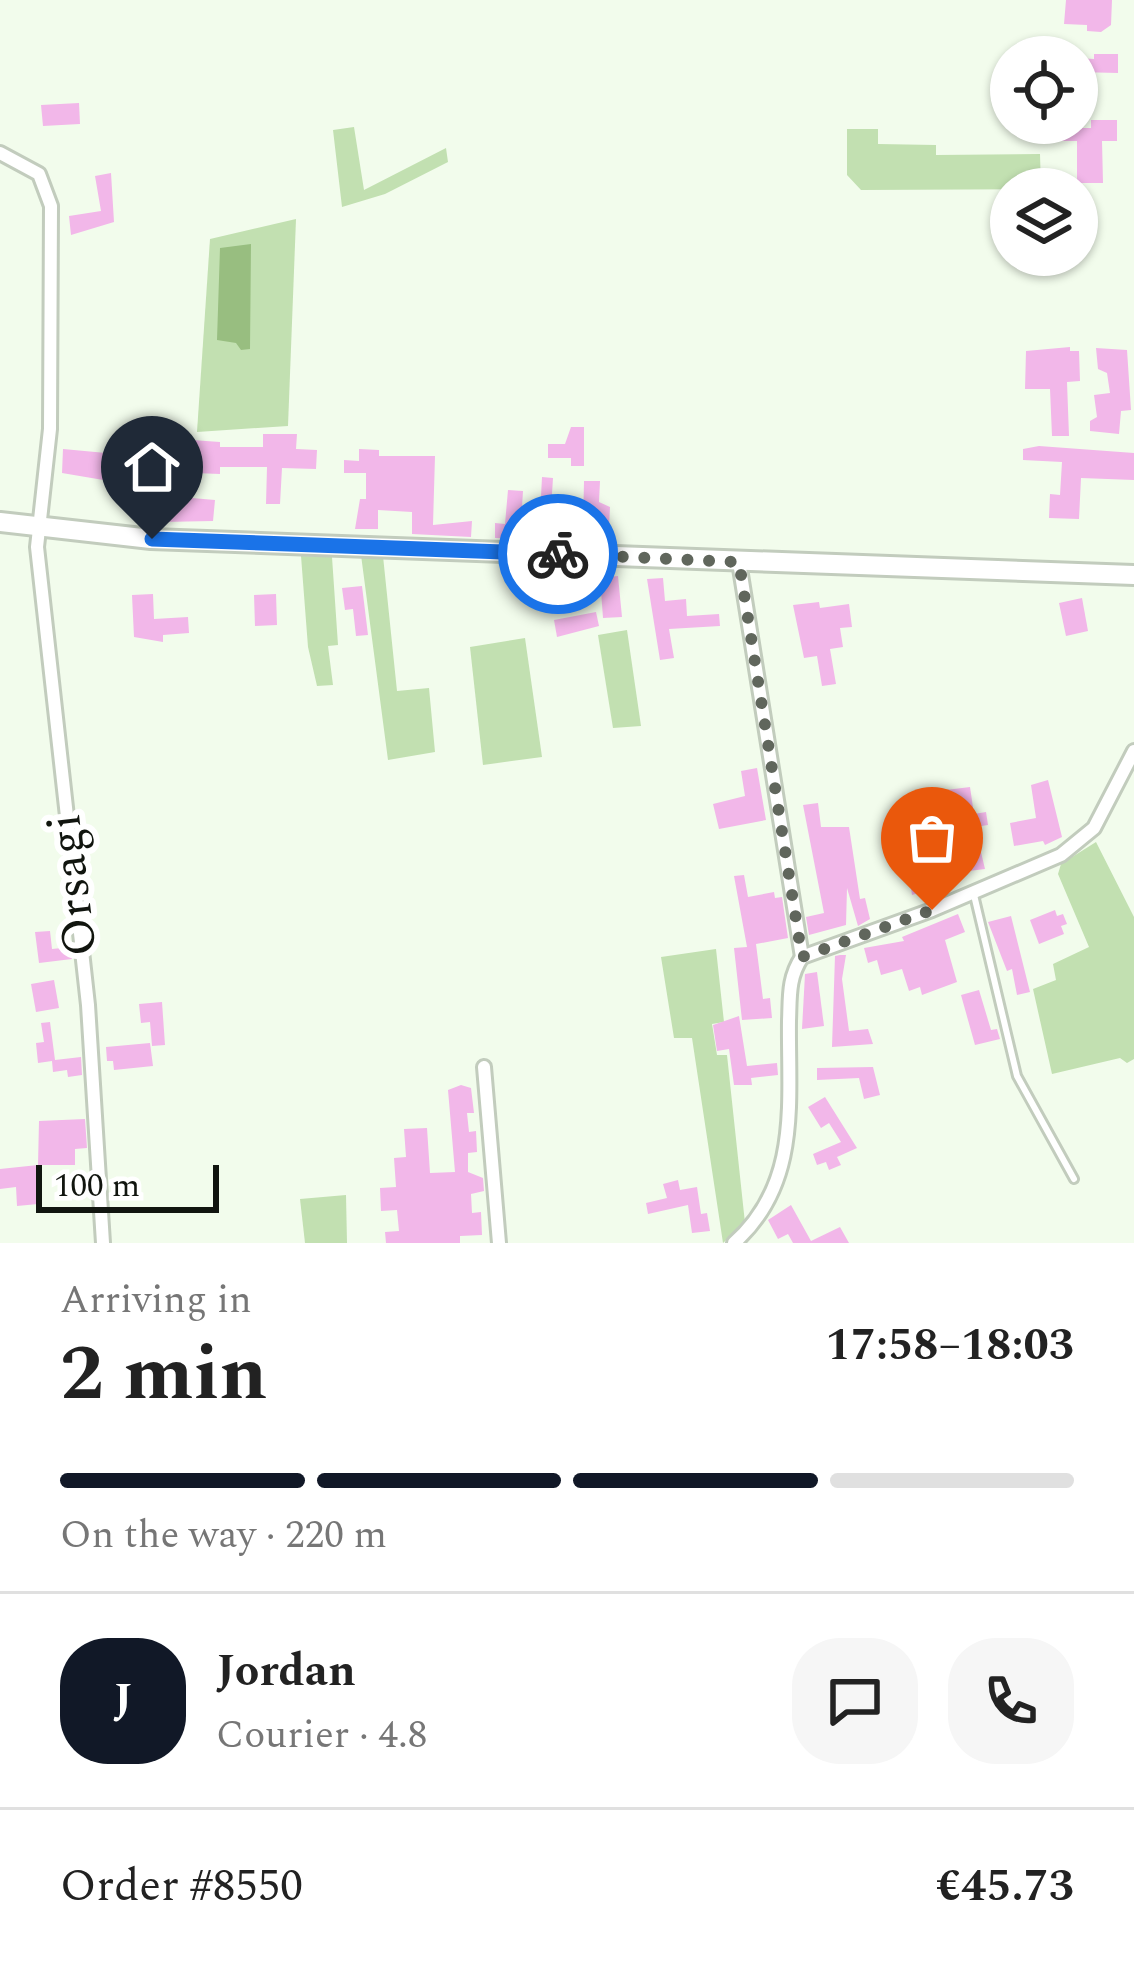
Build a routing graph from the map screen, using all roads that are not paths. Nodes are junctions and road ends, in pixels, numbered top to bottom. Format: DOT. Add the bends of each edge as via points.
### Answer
graph roads {
  1 [pos="0,153"];
  2 [pos="0,522"];
  3 [pos="38,528"];
  4 [pos="739,562"];
  5 [pos="1134,574"];
  6 [pos="1134,751"];
  7 [pos="974,892"];
  8 [pos="802,957"];
  9 [pos="484,1067"];
  10 [pos="1074,1179"];
  11 [pos="103,1243"];
  12 [pos="499,1243"];
  13 [pos="734,1243"];
  1 -- 3 [label="street, Orsagi" via="38,174 51,206 50,429"];
  2 -- 3 [label="main road"];
  3 -- 4 [label="main road"];
  3 -- 11 [label="street, Orsagi" via="42,627 88,1005"];
  4 -- 5 [label="main road"];
  4 -- 8 [label="street"];
  6 -- 7 [label="street" via="1084,838"];
  7 -- 8 [label="street"];
  7 -- 10 [label="lane" via="1017,1076"];
  8 -- 13 [label="street" via="790,988 785,1165"];
  9 -- 12 [label="street"];
}
